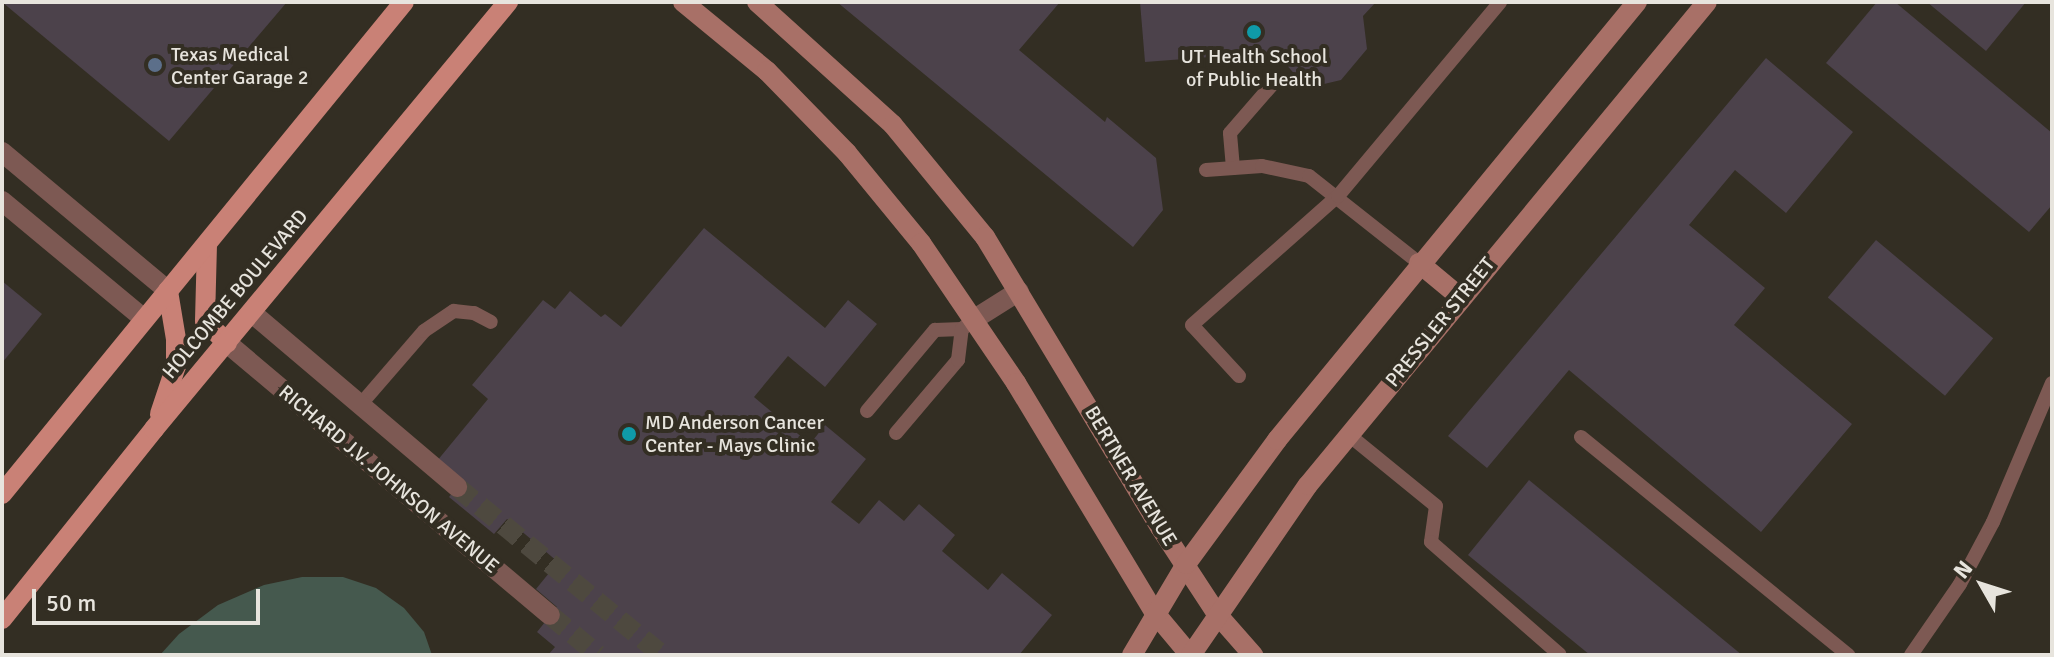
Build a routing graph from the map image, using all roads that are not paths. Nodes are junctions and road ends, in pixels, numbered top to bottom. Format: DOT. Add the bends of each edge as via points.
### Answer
graph roads {
  1 [pos="404,2"];
  2 [pos="508,2"];
  3 [pos="683,2"];
  4 [pos="757,2"];
  5 [pos="1500,2"];
  6 [pos="1637,2"];
  7 [pos="1707,2"];
  8 [pos="1276,80"];
  9 [pos="2,152"];
  10 [pos="1233,168"];
  11 [pos="1206,170"];
  12 [pos="1338,196"];
  13 [pos="2,201"];
  14 [pos="207,244"];
  15 [pos="1419,263"];
  16 [pos="168,291"];
  17 [pos="1019,291"];
  18 [pos="1460,297"];
  19 [pos="252,313"];
  20 [pos="144,319"];
  21 [pos="491,322"];
  22 [pos="968,324"];
  23 [pos="227,343"];
  24 [pos="1239,376"];
  25 [pos="2052,383"];
  26 [pos="361,404"];
  27 [pos="867,411"];
  28 [pos="154,429"];
  29 [pos="337,433"];
  30 [pos="896,433"];
  31 [pos="1349,435"];
  32 [pos="1581,437"];
  33 [pos="457,487"];
  34 [pos="2,494"];
  35 [pos="1186,564"];
  36 [pos="1154,612"];
  37 [pos="1217,614"];
  38 [pos="550,615"];
  39 [pos="2,619"];
  40 [pos="1132,655"];
  41 [pos="1190,655"];
  42 [pos="1253,655"];
  43 [pos="1560,655"];
  44 [pos="1848,655"];
  45 [pos="1911,655"];
  1 -- 14 [label="main road"];
  2 -- 19 [label="main road, HOLCOMBE BOULEVARD"];
  3 -- 22 [label="street" via="767,71 847,153 921,243"];
  4 -- 17 [label="street, BERTNER AVENUE" via="893,125 985,237"];
  5 -- 12 [label="lane"];
  6 -- 15 [label="street"];
  7 -- 18 [label="street, PRESSLER STREET"];
  8 -- 10 [label="lane" via="1230,133"];
  9 -- 16 [label="street"];
  10 -- 11 [label="lane"];
  10 -- 12 [label="lane" via="1287,170 1309,176"];
  12 -- 15 [label="lane"];
  12 -- 24 [label="lane" via="1192,325"];
  13 -- 20 [label="street"];
  14 -- 16 [label="main road"];
  14 -- 23 [label="main road" via="205,321"];
  15 -- 18 [label="street"];
  15 -- 35 [label="street"];
  16 -- 20 [label="main road"];
  16 -- 28 [label="main road" via="176,366"];
  17 -- 22 [label="street"];
  17 -- 35 [label="street, BERTNER AVENUE"];
  18 -- 31 [label="street, PRESSLER STREET"];
  19 -- 23 [label="main road, HOLCOMBE BOULEVARD"];
  19 -- 26 [label="street, RICHARD J.V. JOHNSON AVENUE"];
  20 -- 34 [label="main road"];
  21 -- 26 [label="lane" via="454,311 424,331"];
  22 -- 27 [label="lane" via="935,330"];
  22 -- 30 [label="lane" via="958,360"];
  22 -- 36 [label="street" via="1016,383"];
  23 -- 28 [label="main road, HOLCOMBE BOULEVARD"];
  23 -- 29 [label="street, RICHARD J.V. JOHNSON AVENUE"];
  25 -- 45 [label="lane" via="1993,522 1960,584"];
  26 -- 29 [label="street"];
  26 -- 33 [label="street, RICHARD J.V. JOHNSON AVENUE"];
  28 -- 39 [label="main road, HOLCOMBE BOULEVARD"];
  29 -- 38 [label="street, RICHARD J.V. JOHNSON AVENUE"];
  31 -- 37 [label="street, PRESSLER STREET"];
  31 -- 43 [label="lane" via="1436,506 1431,542"];
  32 -- 44 [label="lane"];
  35 -- 36 [label="street"];
  35 -- 37 [label="street, BERTNER AVENUE"];
  36 -- 40 [label="street"];
  36 -- 41 [label="street"];
  37 -- 41 [label="street, PRESSLER STREET"];
  37 -- 42 [label="street, BERTNER AVENUE"];
}
